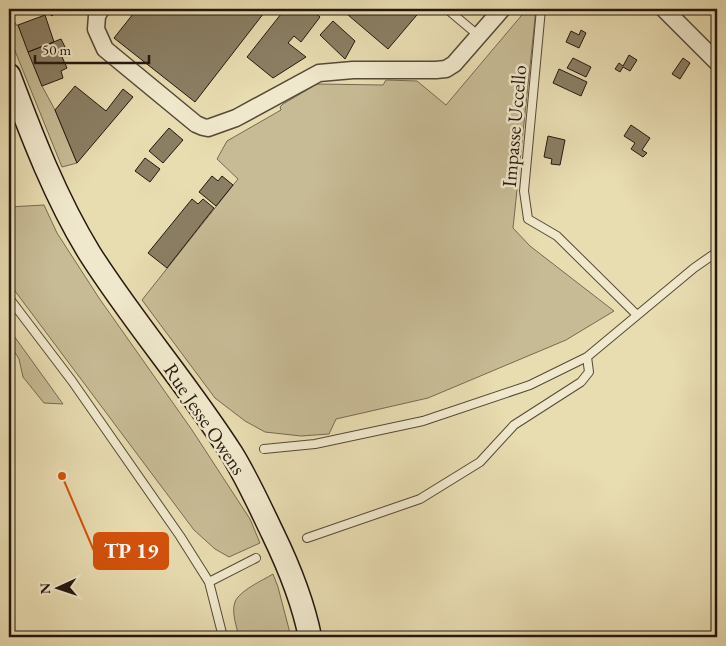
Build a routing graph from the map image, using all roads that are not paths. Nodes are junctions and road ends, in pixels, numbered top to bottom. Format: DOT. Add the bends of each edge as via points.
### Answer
graph roads {
  1 [pos="101,9"];
  2 [pos="447,9"];
  3 [pos="502,9"];
  4 [pos="541,9"];
  5 [pos="664,9"];
  6 [pos="479,36"];
  7 [pos="717,62"];
  8 [pos="9,75"];
  9 [pos="717,252"];
  10 [pos="9,298"];
  11 [pos="637,315"];
  12 [pos="587,356"];
  13 [pos="264,449"];
  14 [pos="307,538"];
  15 [pos="256,558"];
  16 [pos="209,582"];
  17 [pos="223,637"];
  18 [pos="310,637"];
  1 -- 6 [label="street" via="96,16 96,29 105,49 202,127 216,126 236,118 319,73 446,69"];
  2 -- 6 [label="lane"];
  3 -- 6 [label="street"];
  4 -- 11 [label="lane, Impasse Uccello" via="524,191 528,219 557,236"];
  5 -- 7 [label="street"];
  8 -- 18 [label="main road, Rue Jesse Owens" via="69,217 114,290 226,446 253,491 285,560"];
  9 -- 11 [label="lane"];
  10 -- 16 [label="lane" via="77,389"];
  11 -- 12 [label="lane"];
  12 -- 13 [label="lane" via="530,385 423,421 316,444"];
  12 -- 14 [label="lane" via="589,372 581,382 514,425 480,462 420,499"];
  15 -- 16 [label="lane"];
  16 -- 17 [label="lane"];
}
